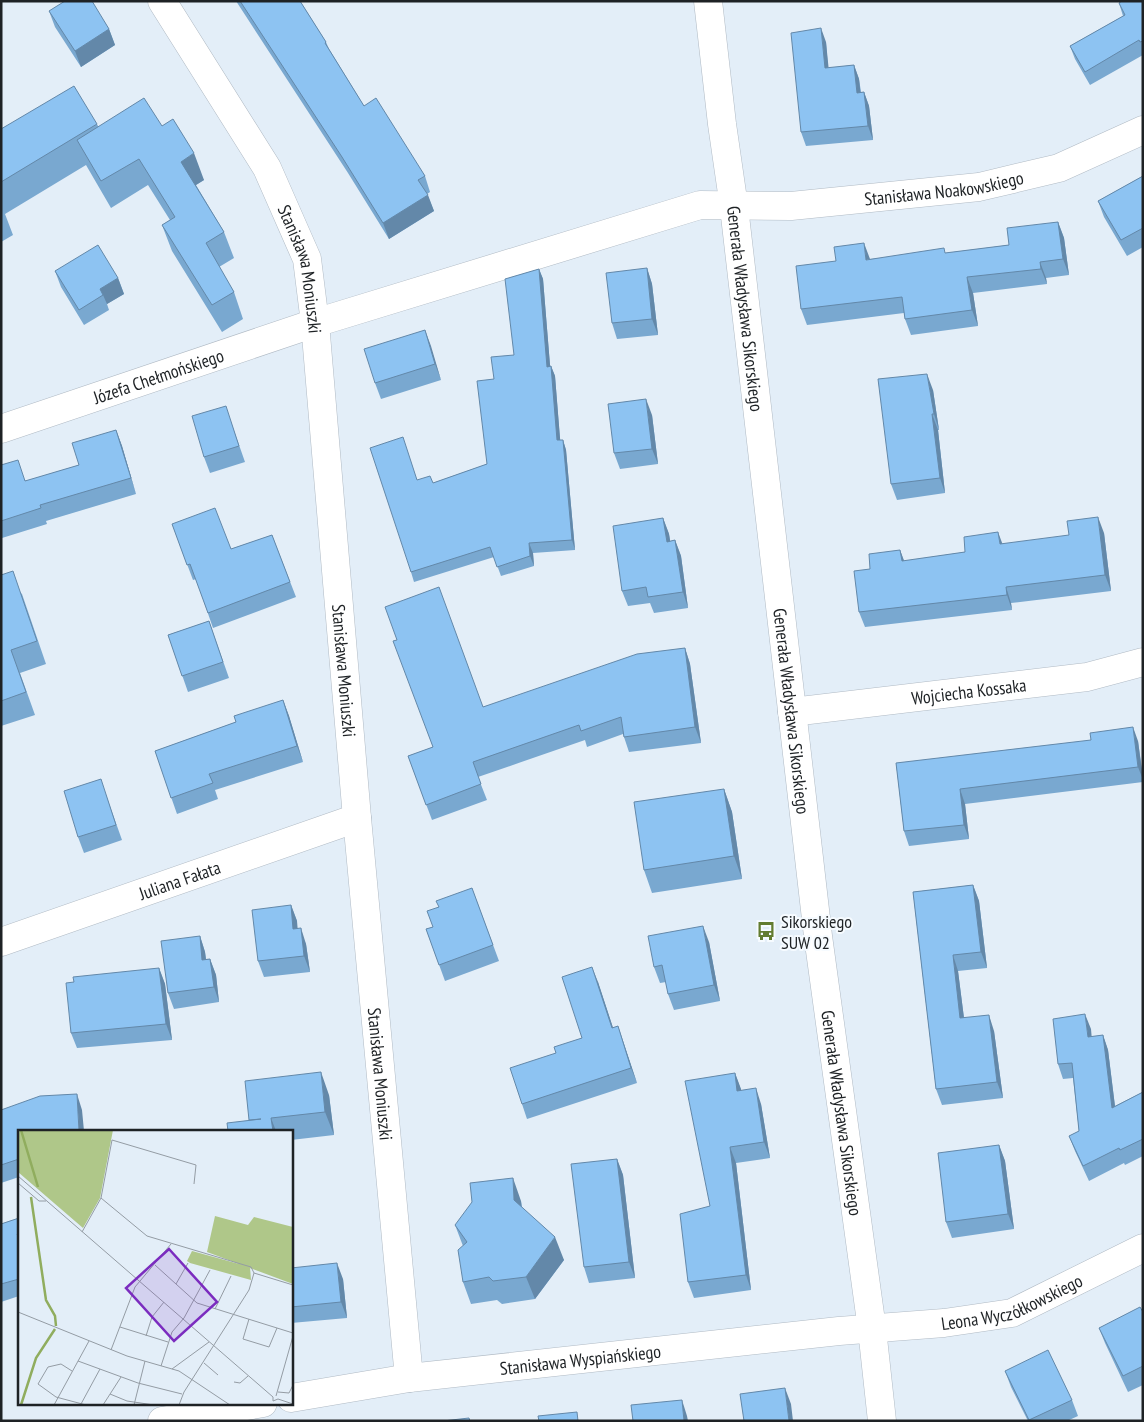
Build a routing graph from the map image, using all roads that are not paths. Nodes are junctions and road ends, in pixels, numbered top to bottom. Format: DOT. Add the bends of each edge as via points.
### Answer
graph roads {
  1 [pos="162,1"];
  2 [pos="708,1"];
  3 [pos="1143,130"];
  4 [pos="734,207"];
  5 [pos="315,323"];
  6 [pos="1,429"];
  7 [pos="1143,662"];
  8 [pos="792,712"];
  9 [pos="357,818"];
  10 [pos="1,942"];
  11 [pos="1143,1248"];
  12 [pos="872,1329"];
  13 [pos="409,1378"];
  14 [pos="292,1398"];
  15 [pos="257,1404"];
  16 [pos="162,1421"];
  17 [pos="882,1421"];
  1 -- 5 [label="street, Stanisława Moniuszki" via="267,168 307,259"];
  2 -- 4 [label="street, Generała Władysława Sikorskiego"];
  3 -- 4 [label="street, Stanisława Noakowskiego" via="1059,168 979,187 791,206"];
  4 -- 5 [label="street, Stanisława Noakowskiego" via="700,205"];
  4 -- 8 [label="street, Generała Władysława Sikorskiego"];
  5 -- 6 [label="street, Józefa Chełmońskiego"];
  5 -- 9 [label="street, Stanisława Moniuszki"];
  7 -- 8 [label="street, Wojciecha Kossaka" via="1087,677"];
  8 -- 12 [label="street, Generała Władysława Sikorskiego" via="818,936"];
  9 -- 10 [label="street, Juliana Fałata"];
  9 -- 13 [label="street, Stanisława Moniuszki"];
  11 -- 12 [label="street, Leona Wyczółkowskiego" via="1012,1313"];
  12 -- 13 [label="street, Stanisława Wyspiańskiego"];
  12 -- 17 [label="street, Generała Władysława Sikorskiego"];
  13 -- 14 [label="street, Stanisława Wyspiańskiego"];
  15 -- 16 [label="street"];
}
